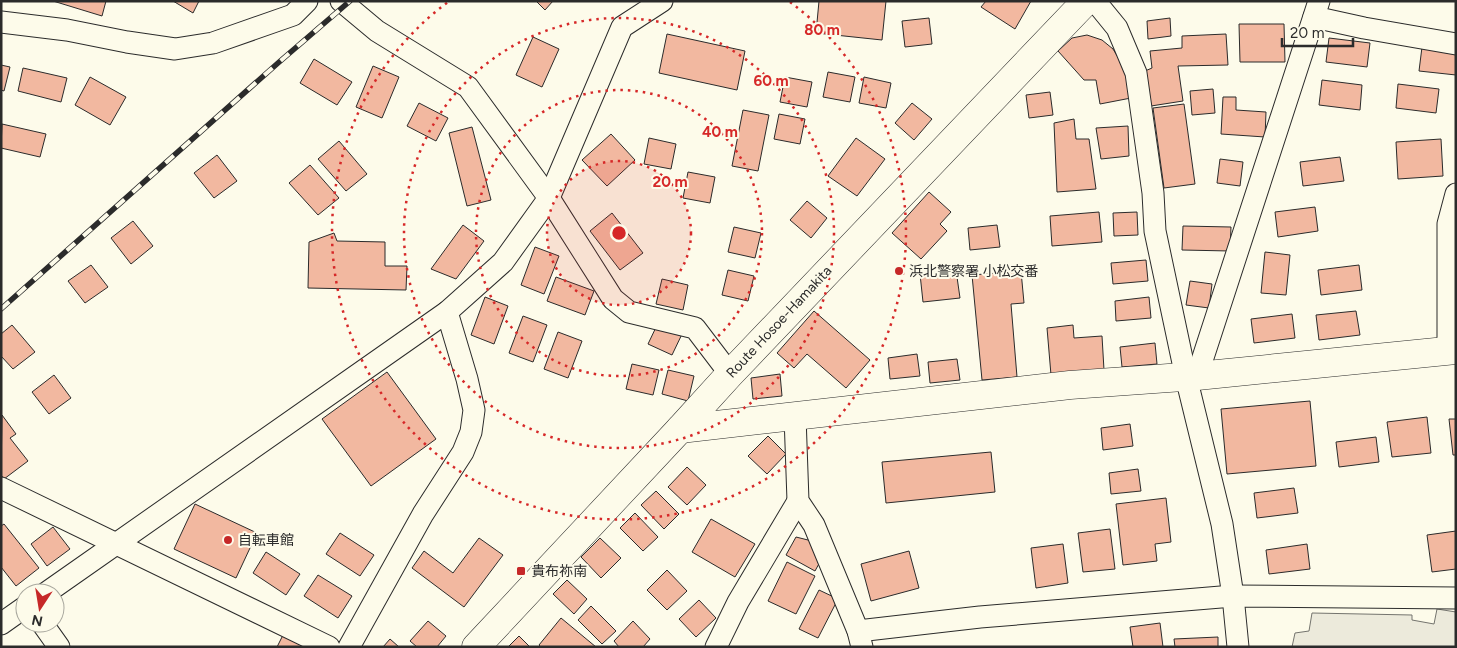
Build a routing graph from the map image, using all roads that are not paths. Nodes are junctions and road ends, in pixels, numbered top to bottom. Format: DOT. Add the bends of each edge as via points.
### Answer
graph roads {
  1 [pos="307,1"];
  2 [pos="341,1"];
  3 [pos="662,1"];
  4 [pos="1086,1"];
  5 [pos="1095,1"];
  6 [pos="1317,9"];
  7 [pos="1,22"];
  8 [pos="1456,44"];
  9 [pos="1456,194"];
  10 [pos="549,198"];
  11 [pos="447,312"];
  12 [pos="1452,351"];
  13 [pos="730,374"];
  14 [pos="1192,377"];
  15 [pos="794,416"];
  16 [pos="680,429"];
  17 [pos="1,488"];
  18 [pos="798,501"];
  19 [pos="115,544"];
  20 [pos="60,583"];
  21 [pos="1233,596"];
  22 [pos="1456,598"];
  23 [pos="15,614"];
  24 [pos="1,624"];
  25 [pos="49,633"];
  26 [pos="860,639"];
  27 [pos="59,647"];
  28 [pos="329,647"];
  29 [pos="349,647"];
  30 [pos="476,647"];
  31 [pos="716,647"];
  32 [pos="1238,647"];
  1 -- 7 [label="street" via="293,15 213,43 175,49"];
  2 -- 10 [label="street" via="377,31 468,87"];
  3 -- 10 [label="street" via="622,27"];
  4 -- 13 [label="main road, Route Hosoe-Hamakita"];
  5 -- 14 [label="street" via="1117,28 1136,73 1153,192 1155,231"];
  6 -- 8 [label="street" via="1364,28"];
  6 -- 14 [label="street"];
  9 -- 12 [label="street" via="1448,224"];
  10 -- 11 [label="street" via="503,262"];
  10 -- 13 [label="street" via="613,299 629,312 695,328"];
  11 -- 19 [label="street"];
  11 -- 29 [label="street" via="474,410 471,432 464,452 423,514"];
  12 -- 14 [label="main road"];
  13 -- 16 [label="main road, Route Hosoe-Hamakita"];
  14 -- 15 [label="main road" via="1070,385"];
  14 -- 21 [label="street"];
  15 -- 16 [label="main road"];
  15 -- 18 [label="street"];
  16 -- 30 [label="main road, Route Hosoe-Hamakita"];
  17 -- 19 [label="street"];
  18 -- 26 [label="street" via="814,525"];
  18 -- 31 [label="street" via="738,602"];
  19 -- 20 [label="street"];
  19 -- 28 [label="street"];
  21 -- 22 [label="street"];
  21 -- 26 [label="street" via="980,617"];
  21 -- 32 [label="street"];
  23 -- 24 [label="street"];
  25 -- 27 [label="street"];
}
